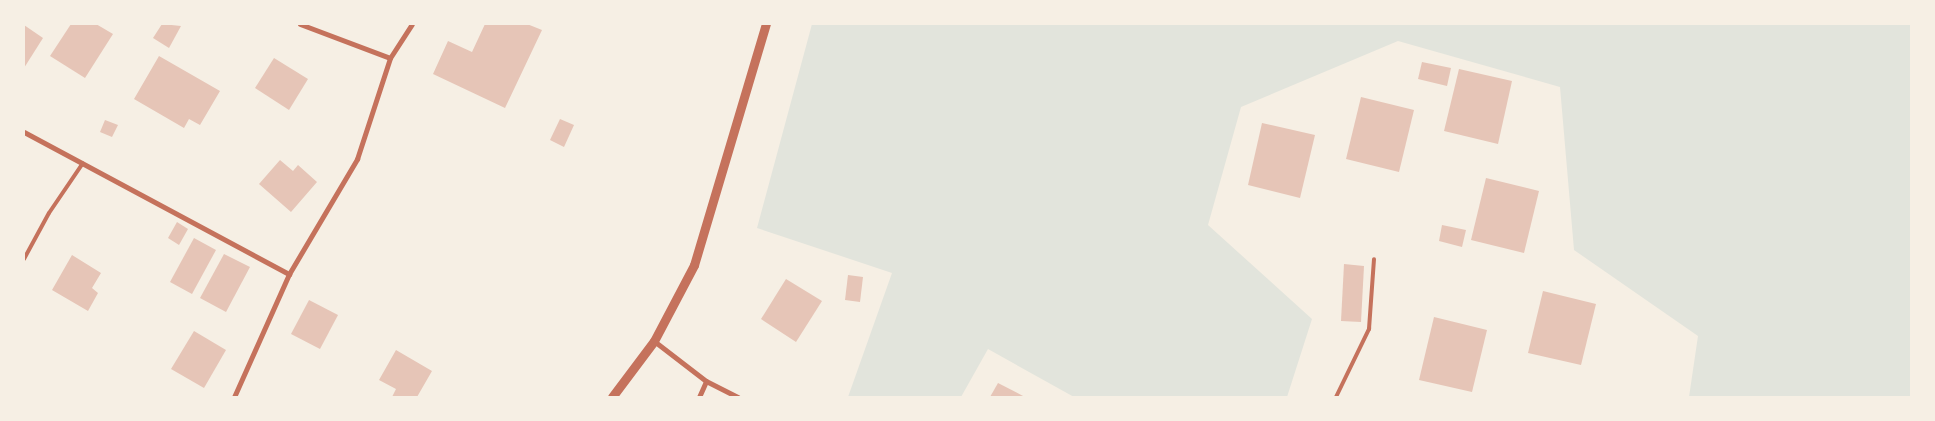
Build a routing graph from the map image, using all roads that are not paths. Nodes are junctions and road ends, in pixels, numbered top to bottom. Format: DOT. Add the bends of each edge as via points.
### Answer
graph roads {
  1 [pos="300,24"];
  2 [pos="412,24"];
  3 [pos="766,24"];
  4 [pos="390,58"];
  5 [pos="24,132"];
  6 [pos="83,163"];
  7 [pos="24,259"];
  8 [pos="1374,259"];
  9 [pos="289,274"];
  10 [pos="654,341"];
  11 [pos="706,380"];
  12 [pos="234,397"];
  13 [pos="612,397"];
  14 [pos="699,397"];
  15 [pos="738,397"];
  16 [pos="1336,397"];
  1 -- 4 [label="street"];
  2 -- 4 [label="street"];
  3 -- 10 [label="street" via="694,265"];
  4 -- 9 [label="street" via="357,159"];
  5 -- 6 [label="street"];
  6 -- 7 [label="lane" via="49,213"];
  6 -- 9 [label="street"];
  8 -- 16 [label="lane" via="1369,329"];
  9 -- 12 [label="street"];
  10 -- 11 [label="street"];
  10 -- 13 [label="street"];
  11 -- 14 [label="street"];
  11 -- 15 [label="street"];
}
